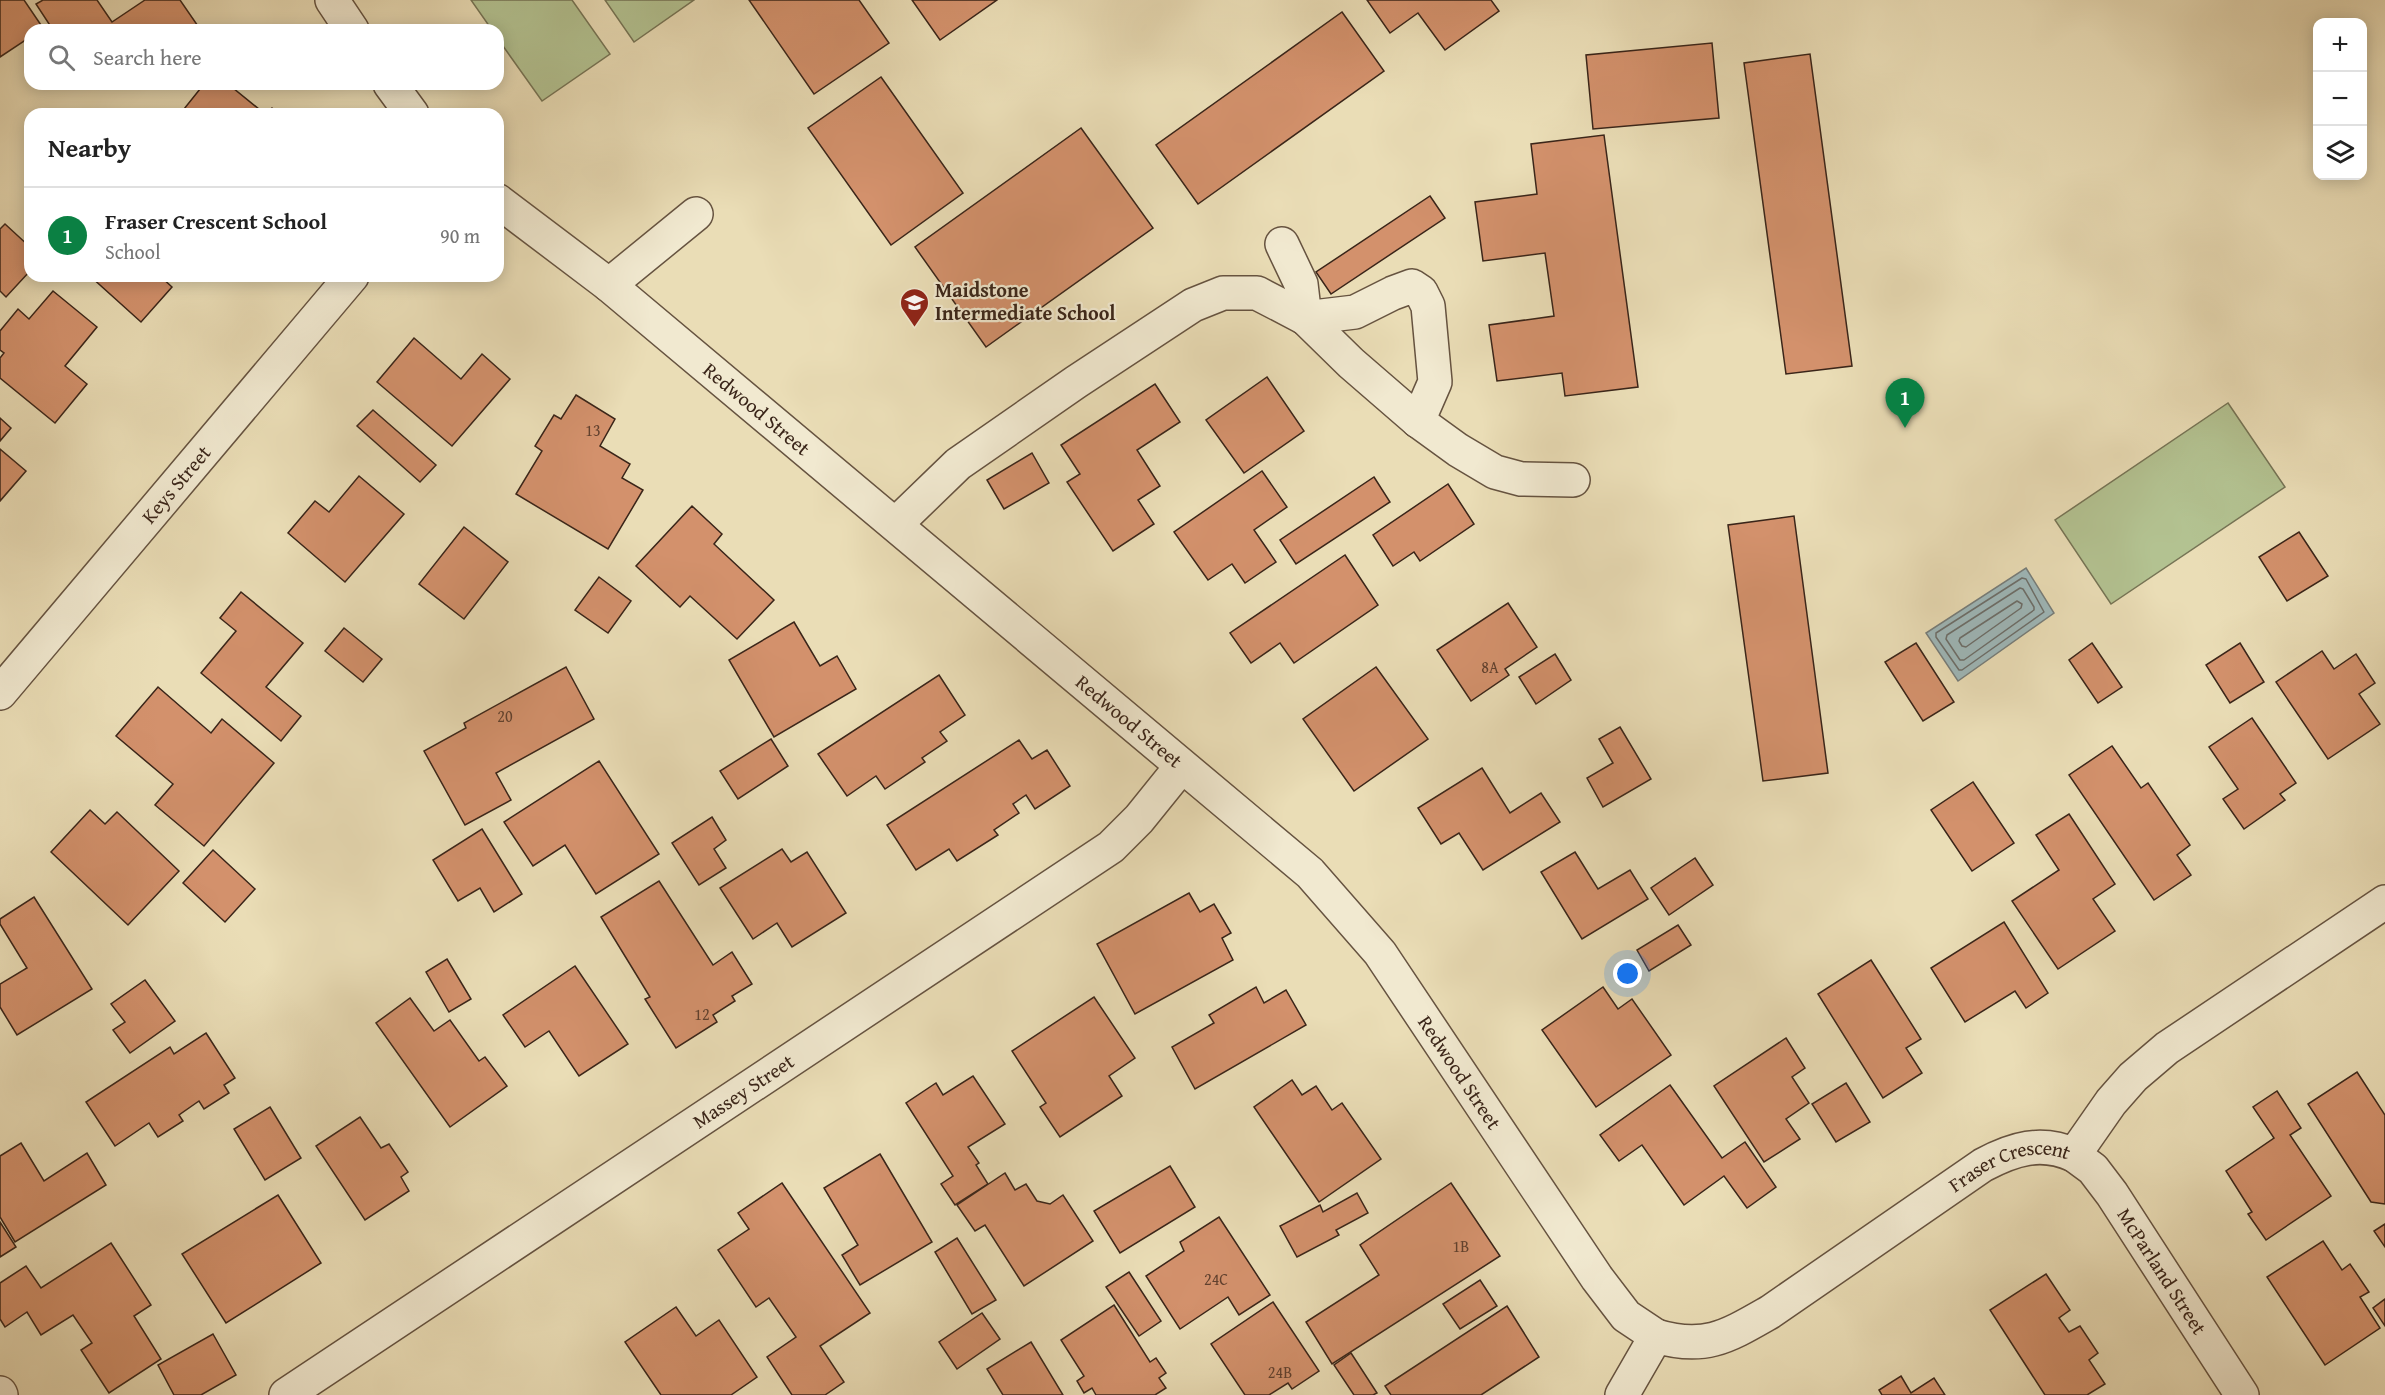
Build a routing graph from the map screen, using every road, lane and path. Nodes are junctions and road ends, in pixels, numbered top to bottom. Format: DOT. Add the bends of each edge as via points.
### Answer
graph roads {
  1 [pos="332,0"];
  2 [pos="348,24"];
  3 [pos="394,90"];
  4 [pos="408,108"];
  5 [pos="504,206"];
  6 [pos="696,214"];
  7 [pos="1282,244"];
  8 [pos="347,282"];
  9 [pos="609,285"];
  10 [pos="1305,318"];
  11 [pos="1418,421"];
  12 [pos="1573,480"];
  13 [pos="896,524"];
  14 [pos="0,693"];
  15 [pos="1181,767"];
  16 [pos="2385,902"];
  17 [pos="2074,1155"];
  18 [pos="1656,1336"];
  19 [pos="286,1395"];
  20 [pos="1622,1395"];
  21 [pos="2242,1395"];
  1 -- 2 [label="street"];
  3 -- 4 [label="street"];
  5 -- 9 [label="street, Redwood Street"];
  6 -- 9 [label="street"];
  7 -- 10 [label="street" via="1301,284"];
  8 -- 14 [label="street, Keys Street"];
  9 -- 13 [label="street, Redwood Street"];
  10 -- 11 [label="street"];
  10 -- 11 [label="street" via="1355,312 1412,286 1421,292 1428,306 1435,382"];
  10 -- 13 [label="street" via="1257,293 1223,293 1193,305 958,464"];
  11 -- 12 [label="street" via="1495,472 1521,479"];
  13 -- 15 [label="street, Redwood Street"];
  15 -- 18 [label="street, Redwood Street" via="1310,873 1380,953 1597,1278 1626,1316"];
  15 -- 19 [label="street, Massey Street" via="1111,847"];
  16 -- 17 [label="street, Fraser Crescent" via="2167,1048 2111,1102"];
  17 -- 18 [label="street, Fraser Crescent" via="2045,1147 2006,1153 1734,1333 1702,1343"];
  17 -- 21 [label="street, McParland Street" via="2093,1169 2112,1194"];
  18 -- 20 [label="street"];
}
